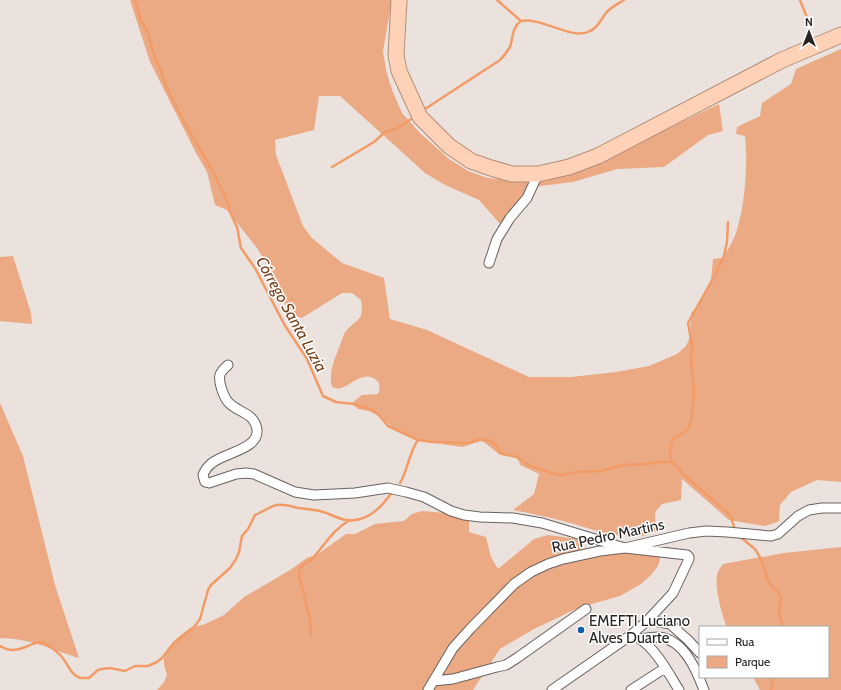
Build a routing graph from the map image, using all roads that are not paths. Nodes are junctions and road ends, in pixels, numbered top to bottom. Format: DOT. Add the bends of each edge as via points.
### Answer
graph roads {
  1 [pos="399,0"];
  2 [pos="841,35"];
  3 [pos="538,174"];
  4 [pos="488,263"];
  5 [pos="228,365"];
  6 [pos="841,508"];
  7 [pos="625,548"];
  8 [pos="586,609"];
  9 [pos="648,620"];
  10 [pos="631,636"];
  11 [pos="640,639"];
  12 [pos="699,652"];
  13 [pos="665,668"];
  14 [pos="433,681"];
  15 [pos="428,690"];
  16 [pos="552,690"];
  17 [pos="631,690"];
  18 [pos="679,690"];
  19 [pos="704,690"];
  1 -- 3 [label="highway" via="396,55 399,70 420,117 449,146 471,161 512,174"];
  2 -- 3 [label="highway" via="782,60 598,156 569,167"];
  3 -- 4 [label="street" via="527,198 497,239"];
  5 -- 7 [label="street" via="220,378 226,399 252,417 257,435 248,445 212,462 203,475 205,482 236,474 254,474 295,492 314,496 355,494 388,488 424,497 464,515 513,518 542,523"];
  6 -- 7 [label="street, Rua Pedro Martins" via="809,510 778,534 771,536 706,531"];
  7 -- 9 [label="street" via="689,557 673,593"];
  7 -- 14 [label="street, Rua Pedro Martins" via="563,559 531,572 514,584 453,648"];
  8 -- 14 [label="street" via="506,665 453,679"];
  9 -- 10 [label="street"];
  9 -- 12 [label="street" via="670,624"];
  10 -- 11 [label="street"];
  10 -- 16 [label="street"];
  11 -- 13 [label="street"];
  11 -- 19 [label="street" via="660,637 677,644 690,660"];
  13 -- 17 [label="street"];
  13 -- 18 [label="street"];
  14 -- 15 [label="street, Rua Pedro Martins"];
}
